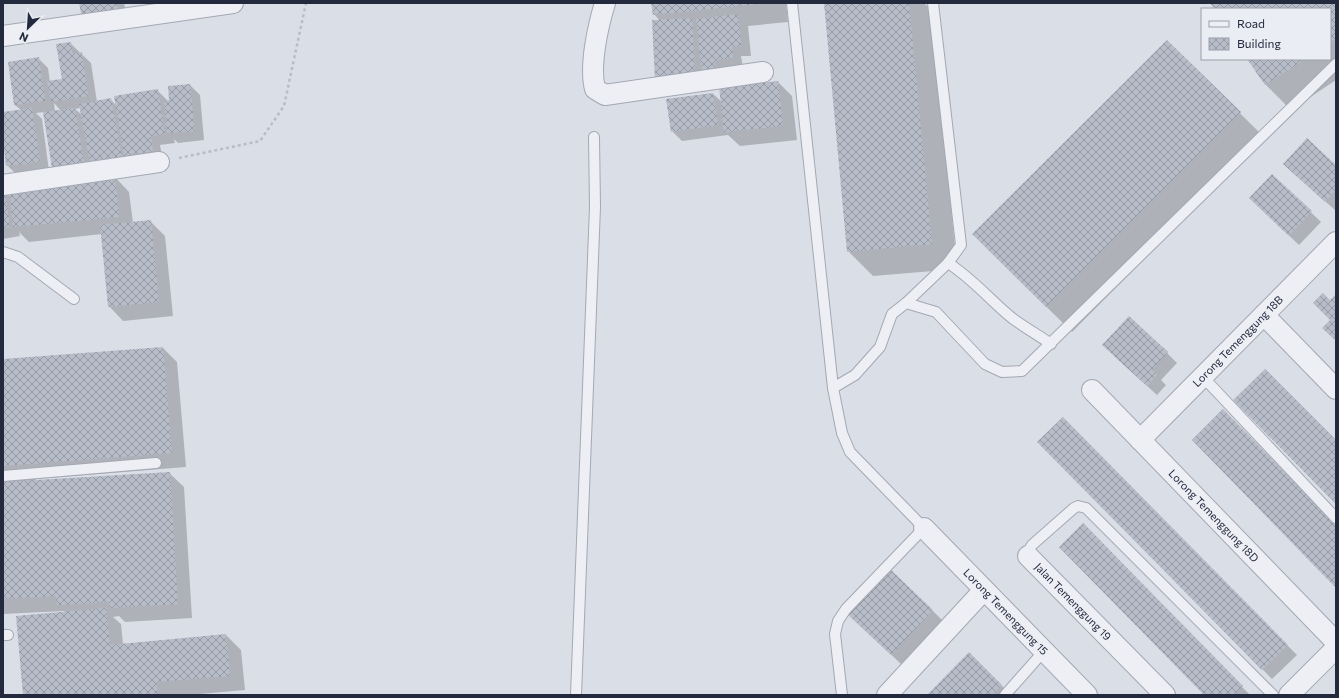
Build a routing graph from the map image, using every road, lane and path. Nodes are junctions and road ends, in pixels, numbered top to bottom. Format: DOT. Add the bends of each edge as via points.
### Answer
graph roads {
  1 [pos="233,3"];
  2 [pos="306,3"];
  3 [pos="605,3"];
  4 [pos="792,3"];
  5 [pos="933,3"];
  6 [pos="3,36"];
  7 [pos="1336,64"];
  8 [pos="763,72"];
  9 [pos="594,137"];
  10 [pos="159,162"];
  11 [pos="3,185"];
  12 [pos="1336,242"];
  13 [pos="3,252"];
  14 [pos="948,263"];
  15 [pos="74,298"];
  16 [pos="906,303"];
  17 [pos="1264,315"];
  18 [pos="1051,344"];
  19 [pos="1203,377"];
  20 [pos="833,388"];
  21 [pos="1336,389"];
  22 [pos="1092,390"];
  23 [pos="1140,440"];
  24 [pos="156,463"];
  25 [pos="3,476"];
  26 [pos="1336,518"];
  27 [pos="924,528"];
  28 [pos="1028,556"];
  29 [pos="984,590"];
  30 [pos="1336,642"];
  31 [pos="1336,648"];
  32 [pos="1044,651"];
  33 [pos="576,695"];
  34 [pos="842,695"];
  35 [pos="887,695"];
  36 [pos="1005,695"];
  37 [pos="1087,695"];
  38 [pos="1165,695"];
  39 [pos="1273,695"];
  40 [pos="1289,695"];
  1 -- 6 [label="street"];
  2 -- 10 [label="path" via="284,106 260,141"];
  3 -- 8 [label="street" via="592,79 595,89 605,95"];
  4 -- 20 [label="lane"];
  5 -- 14 [label="lane" via="961,245"];
  7 -- 18 [label="lane"];
  9 -- 33 [label="lane" via="596,207"];
  10 -- 11 [label="street"];
  12 -- 17 [label="street, Lorong Temenggung 18B"];
  13 -- 15 [label="lane" via="18,257"];
  14 -- 16 [label="lane"];
  14 -- 18 [label="lane" via="962,272 1013,319"];
  16 -- 18 [label="lane" via="936,312 985,364 1002,372 1022,371"];
  16 -- 20 [label="lane" via="892,314 880,347 855,375"];
  17 -- 19 [label="street, Lorong Temenggung 18B"];
  17 -- 21 [label="street"];
  19 -- 23 [label="street, Lorong Temenggung 18B"];
  19 -- 26 [label="lane"];
  20 -- 27 [label="lane" via="842,433 850,452"];
  22 -- 23 [label="street, Lorong Temenggung 18D"];
  23 -- 30 [label="street, Lorong Temenggung 18D"];
  24 -- 25 [label="lane"];
  27 -- 29 [label="street, Lorong Temenggung 15"];
  27 -- 34 [label="lane" via="846,609 838,621 835,634"];
  28 -- 38 [label="street, Jalan Temenggung 19"];
  28 -- 39 [label="lane, Jalan Temenggung 19" via="1032,545 1074,508 1086,508"];
  29 -- 32 [label="street, Lorong Temenggung 15"];
  29 -- 35 [label="street"];
  31 -- 40 [label="street"];
  32 -- 36 [label="lane"];
  32 -- 37 [label="street, Lorong Temenggung 15"];
}
